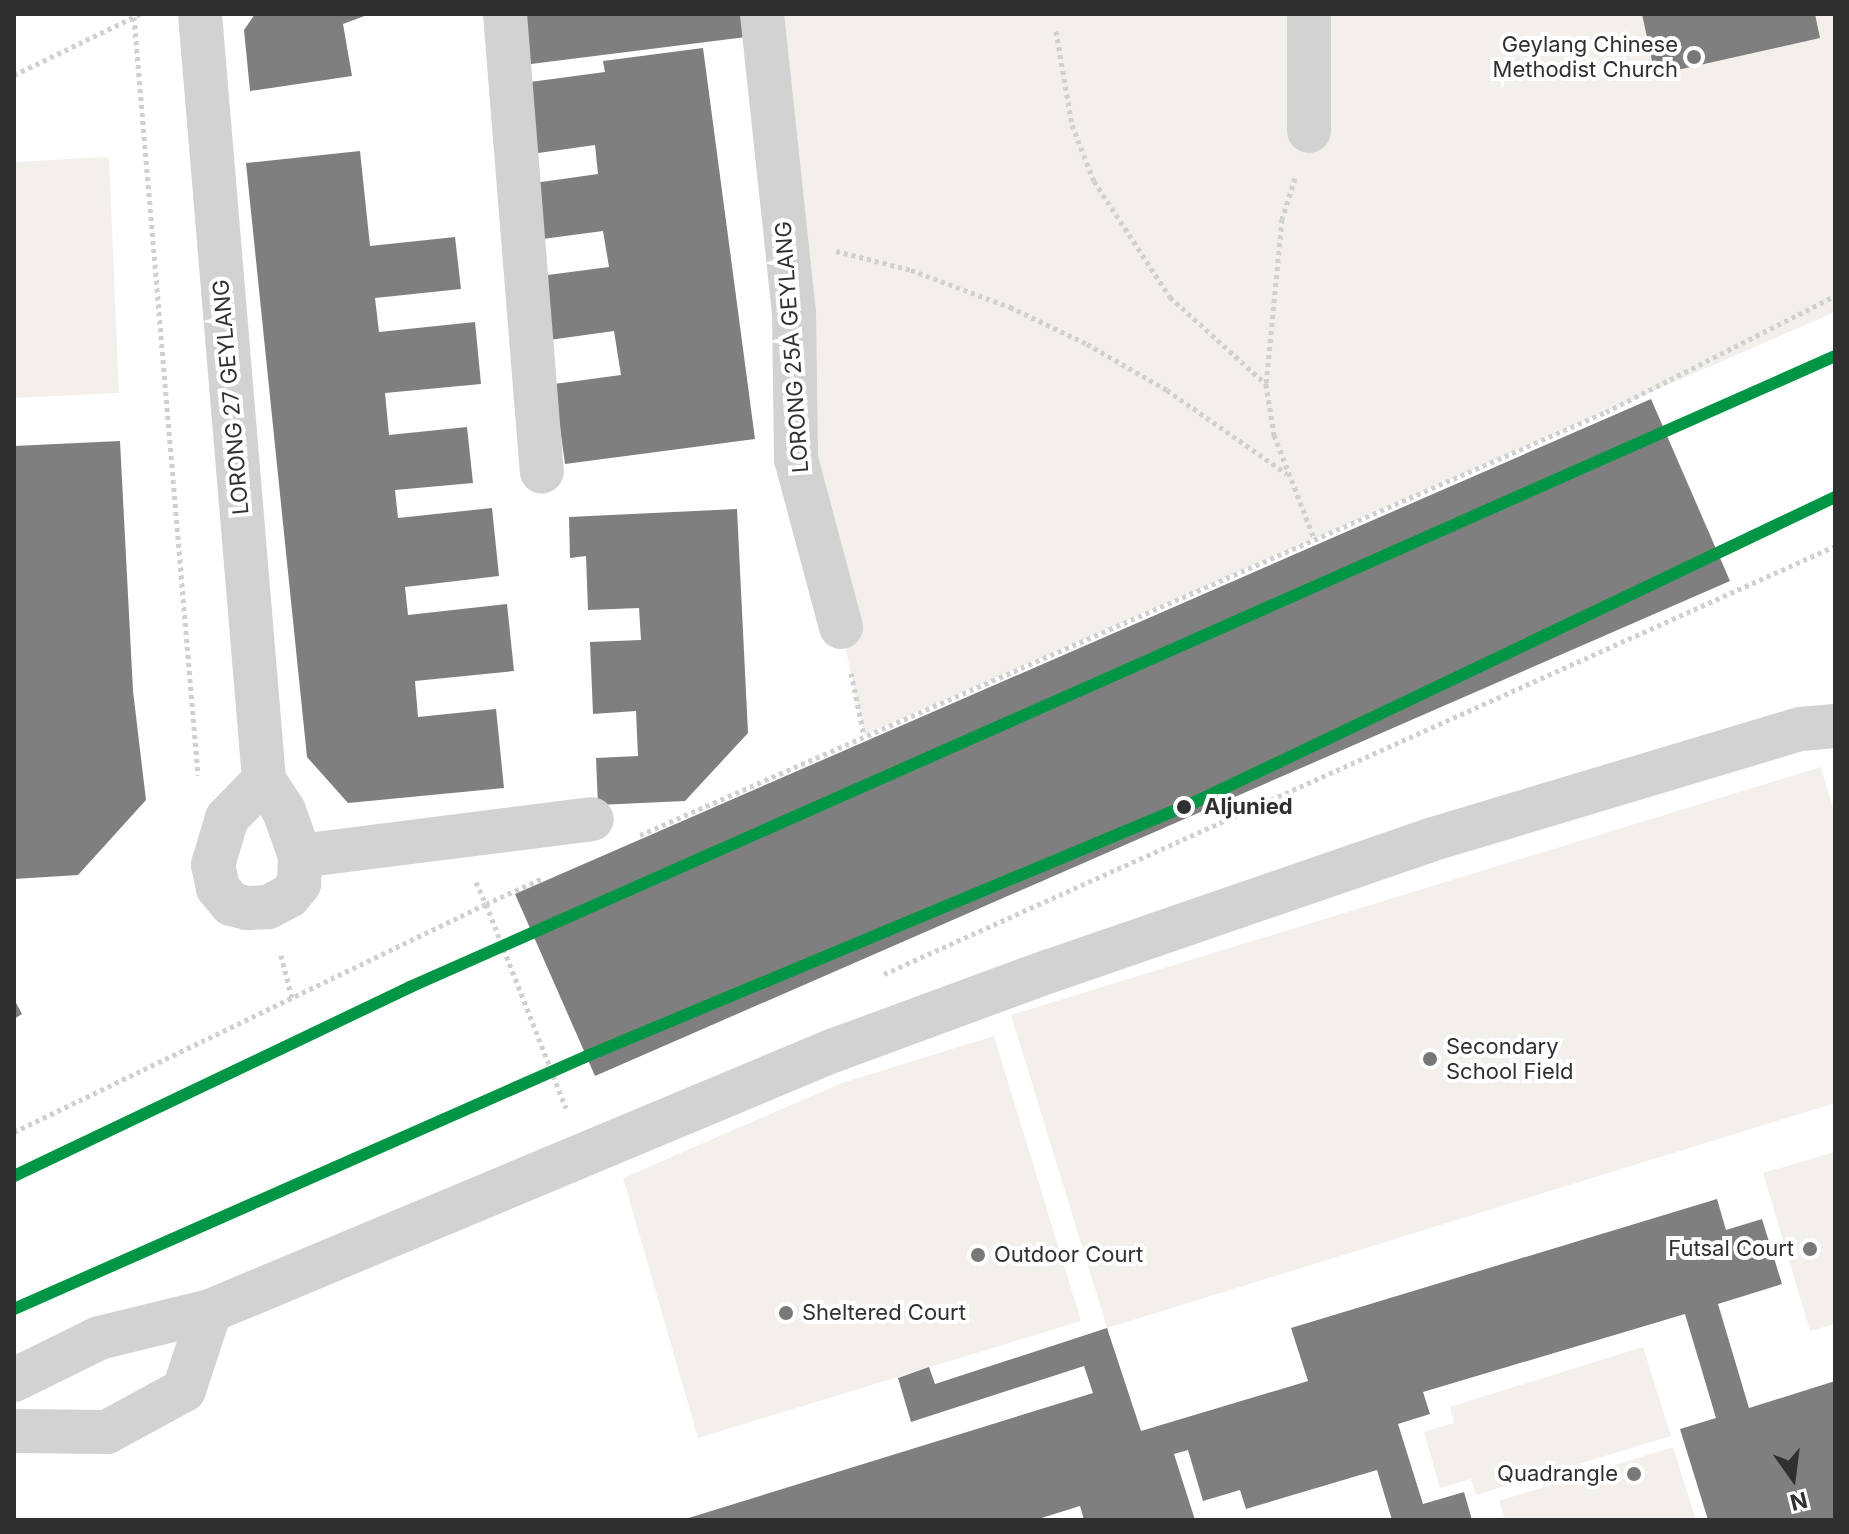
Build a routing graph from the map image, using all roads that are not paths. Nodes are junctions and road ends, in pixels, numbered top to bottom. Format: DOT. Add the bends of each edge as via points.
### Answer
graph roads {
  1 [pos="200,14"];
  2 [pos="505,14"];
  3 [pos="762,14"];
  4 [pos="1309,14"];
  5 [pos="1309,131"];
  6 [pos="542,472"];
  7 [pos="841,627"];
  8 [pos="1835,726"];
  9 [pos="264,780"];
  10 [pos="592,819"];
  11 [pos="300,856"];
  12 [pos="210,1311"];
  13 [pos="14,1380"];
  14 [pos="14,1431"];
  1 -- 9 [label="street, LORONG 27 GEYLANG"];
  2 -- 6 [label="street"];
  3 -- 7 [label="street, LORONG 25A GEYLANG" via="794,312 796,459"];
  4 -- 5 [label="street"];
  8 -- 12 [label="street" via="1801,729 1430,840 1035,976 832,1051"];
  9 -- 11 [label="street, LORONG 27 GEYLANG" via="284,811"];
  9 -- 11 [label="street" via="227,818 218,839 213,865 218,888 231,904 268,907 299,884"];
  10 -- 11 [label="street"];
  12 -- 13 [label="street" via="99,1338"];
  12 -- 14 [label="street" via="184,1390 107,1432"];
}
